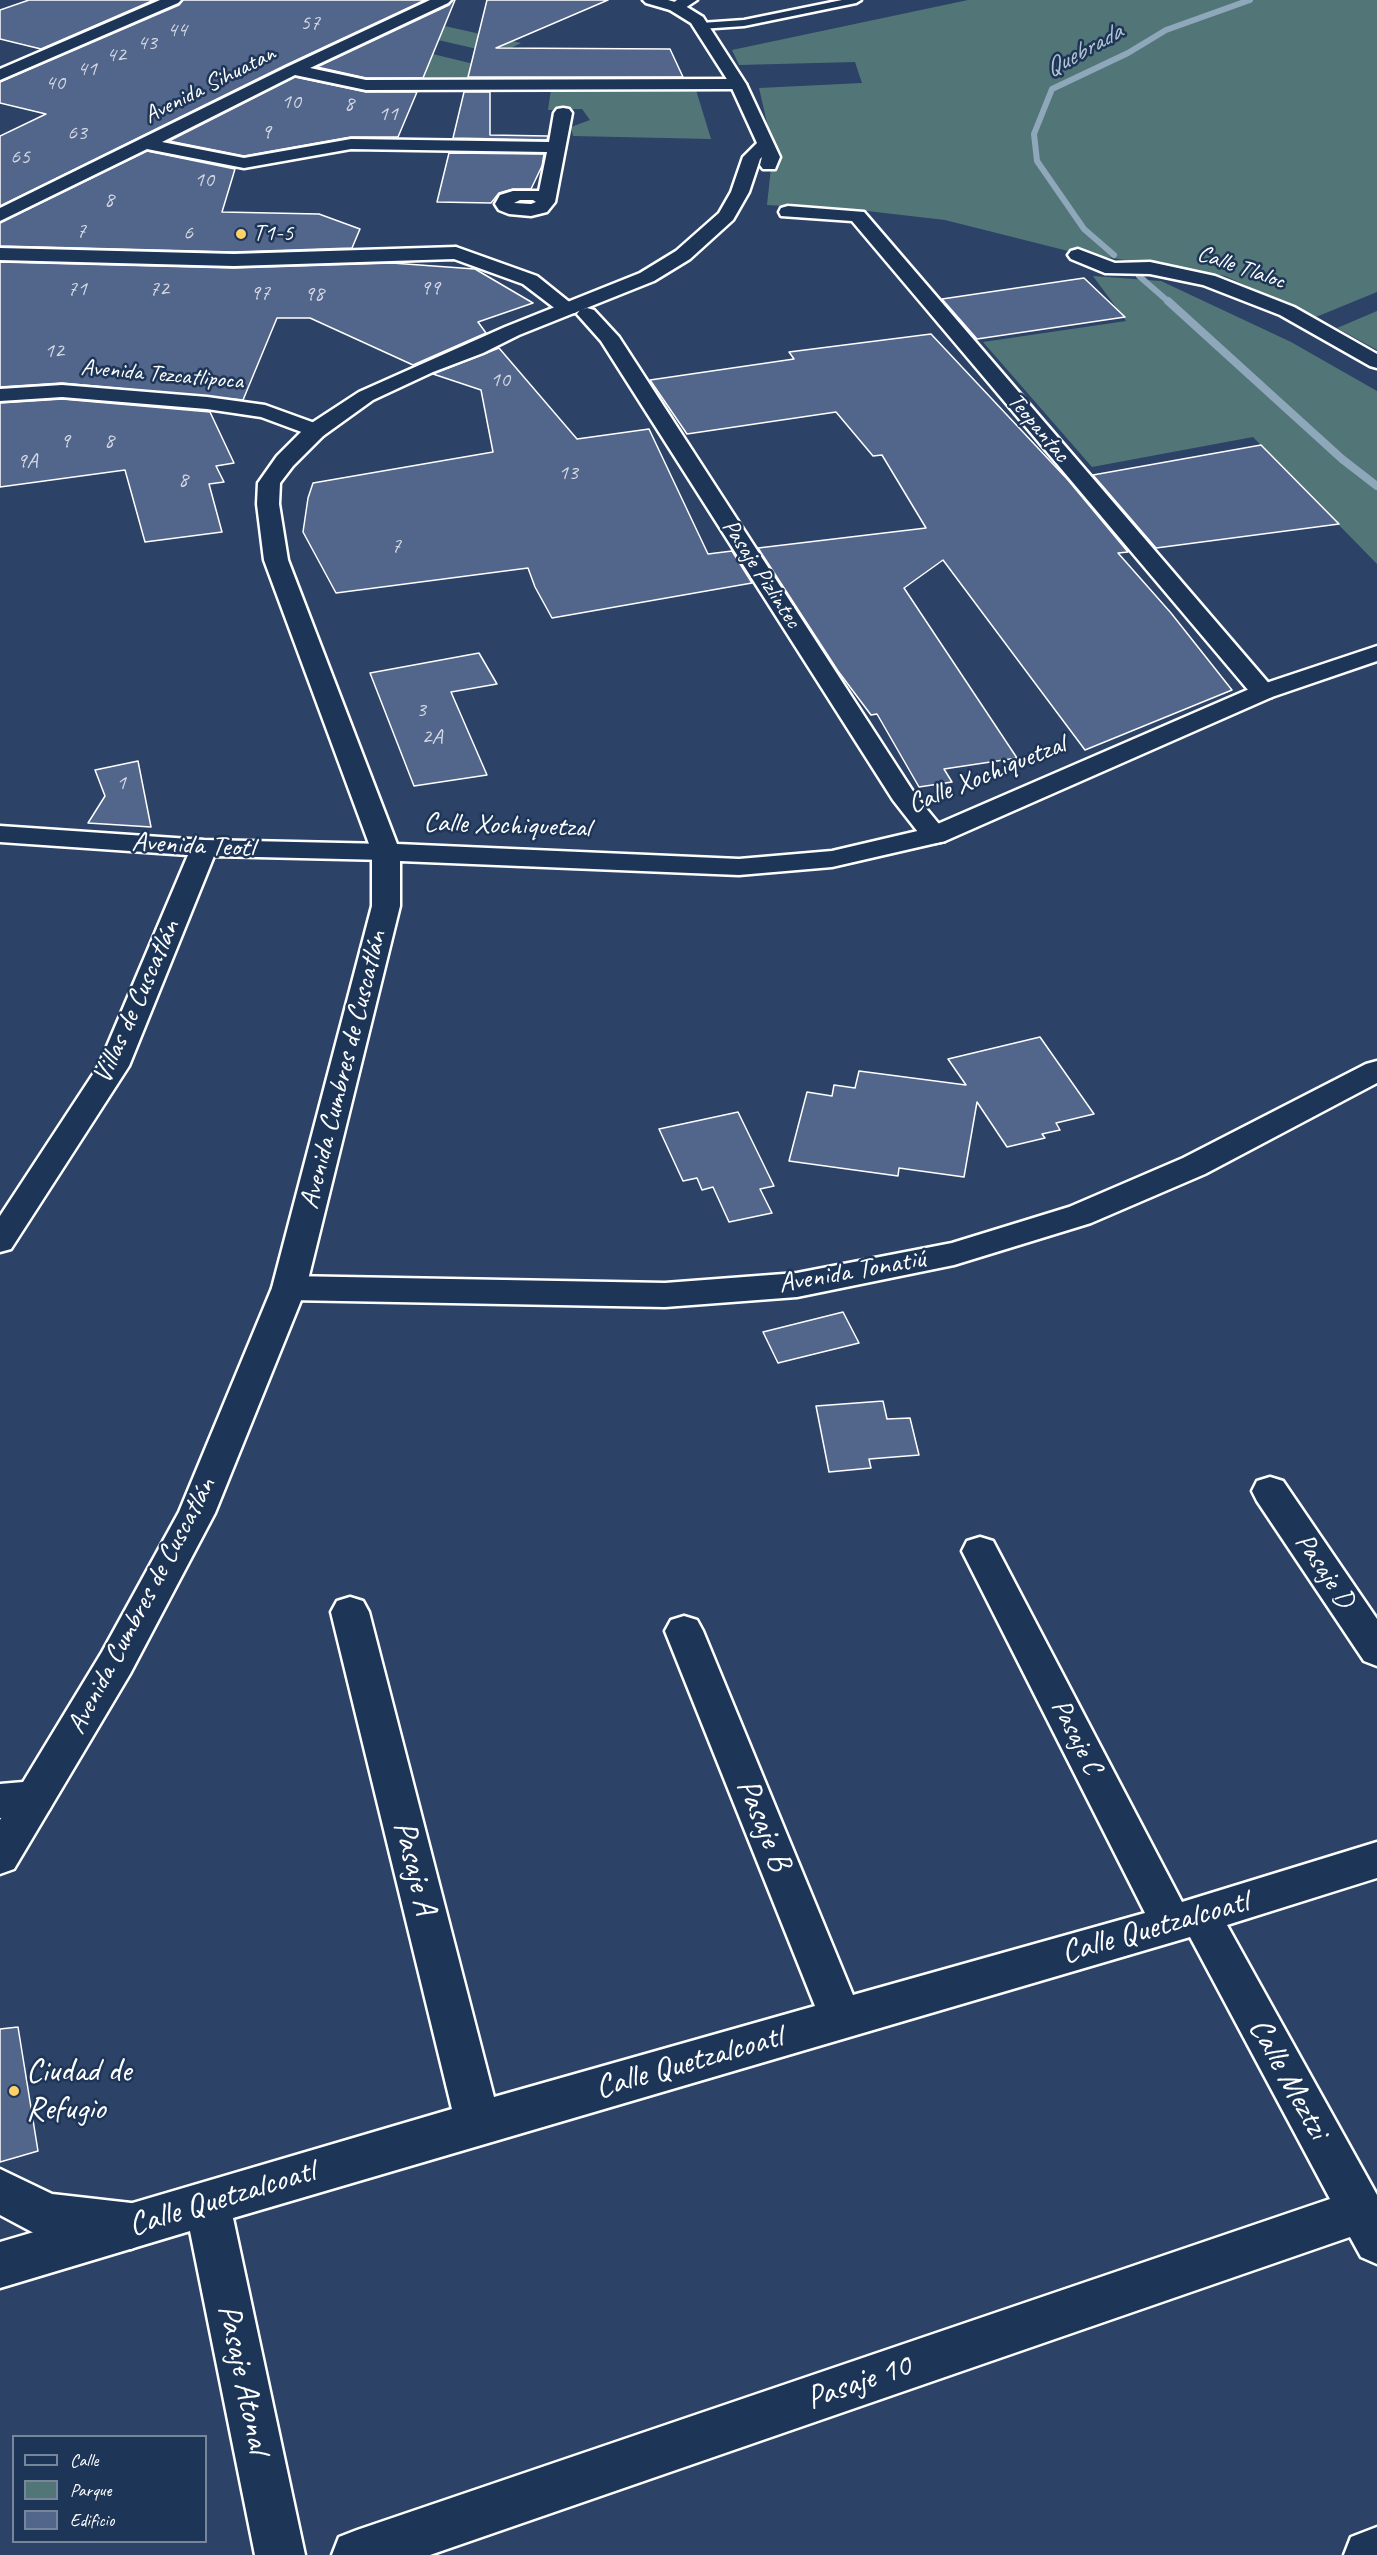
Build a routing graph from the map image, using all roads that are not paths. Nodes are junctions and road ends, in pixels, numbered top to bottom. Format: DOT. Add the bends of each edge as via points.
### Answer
graph roads {
  1 [pos="173,0"];
  2 [pos="443,0"];
  3 [pos="651,0"];
  4 [pos="856,0"];
  5 [pos="682,4"];
  6 [pos="701,26"];
  7 [pos="293,70"];
  8 [pos="0,75"];
  9 [pos="738,84"];
  10 [pos="563,113"];
  11 [pos="148,144"];
  12 [pos="766,144"];
  13 [pos="556,147"];
  14 [pos="546,201"];
  15 [pos="788,212"];
  16 [pos="0,215"];
  17 [pos="0,254"];
  18 [pos="1078,255"];
  19 [pos="577,311"];
  20 [pos="1377,362"];
  21 [pos="0,396"];
  22 [pos="315,432"];
  23 [pos="1377,653"];
  24 [pos="1263,692"];
  25 [pos="0,834"];
  26 [pos="935,835"];
  27 [pos="204,848"];
  28 [pos="386,852"];
  29 [pos="1377,1071"];
  30 [pos="0,1240"];
  31 [pos="289,1288"];
  32 [pos="1270,1491"];
  33 [pos="980,1551"];
  34 [pos="350,1612"];
  35 [pos="684,1631"];
  36 [pos="1377,1650"];
  37 [pos="17,1800"];
  38 [pos="0,1856"];
  39 [pos="1377,1860"];
  40 [pos="1186,1920"];
  41 [pos="841,2018"];
  42 [pos="478,2123"];
  43 [pos="0,2191"];
  44 [pos="207,2203"];
  45 [pos="131,2226"];
  46 [pos="1369,2226"];
  47 [pos="0,2265"];
  48 [pos="1377,2552"];
  49 [pos="280,2555"];
  50 [pos="357,2555"];
  51 [pos="1369,2555"];
  1 -- 8 [label="street"];
  2 -- 7 [label="street, Avenida Sihuatan"];
  3 -- 5 [label="street, Avenida Cumbres de Cuscatlán"];
  4 -- 6 [label="lane" via="744,23"];
  5 -- 6 [label="street, Avenida Cumbres de Cuscatlán"];
  6 -- 9 [label="street, Avenida Cumbres de Cuscatlán"];
  7 -- 9 [label="street" via="366,85"];
  7 -- 11 [label="street, Avenida Sihuatan"];
  9 -- 12 [label="street, Avenida Cumbres de Cuscatlán"];
  10 -- 13 [label="street"];
  11 -- 13 [label="street" via="244,163 351,144"];
  11 -- 16 [label="street, Avenida Sihuatan"];
  12 -- 19 [label="street, Avenida Cumbres de Cuscatlán" via="752,157 740,192 726,216 683,255"];
  12 -- 19 [label="street, Avenida Cumbres de Cuscatlán" via="771,157 761,190 745,218 703,258 666,279"];
  13 -- 14 [label="street"];
  15 -- 24 [label="street, Teopantac" via="857,216"];
  17 -- 19 [label="street, Pasaje Pizlintec" via="234,260 456,253 530,280"];
  18 -- 20 [label="street, Calle Tlaloc" via="1112,268 1150,268 1208,280 1287,311"];
  19 -- 22 [label="street, Avenida Cumbres de Cuscatlán" via="519,339 476,349 426,368 366,396"];
  19 -- 26 [label="street, Pasaje Pizlintec" via="609,337 906,800"];
  21 -- 22 [label="street, Avenida Tezcatlipoca" via="62,391 207,403 265,411"];
  22 -- 28 [label="street, Avenida Cumbres de Cuscatlán" via="269,483 276,560"];
  23 -- 24 [label="street, Calle Xochiquetzal"];
  24 -- 26 [label="street, Calle Xochiquetzal"];
  25 -- 27 [label="street, Avenida Teotl"];
  26 -- 28 [label="street, Calle Xochiquetzal" via="832,859 739,867"];
  27 -- 28 [label="street, Avenida Teotl"];
  27 -- 30 [label="street, Villas de Cuscatlán" via="114,1066"];
  28 -- 31 [label="street, Avenida Cumbres de Cuscatlán" via="386,906"];
  29 -- 31 [label="street, Avenida Tonatiú" via="1194,1166 1080,1215 954,1254 797,1285 665,1295"];
  31 -- 37 [label="street, Avenida Cumbres de Cuscatlán" via="197,1513 117,1663"];
  32 -- 36 [label="street, Pasaje D"];
  33 -- 40 [label="street, Pasaje C"];
  34 -- 42 [label="street, Pasaje A"];
  35 -- 41 [label="street, Pasaje B"];
  37 -- 38 [label="street, Avenida Cumbres de Cuscatlán"];
  39 -- 40 [label="street, Calle Quetzalcoatl"];
  40 -- 41 [label="street, Calle Quetzalcoatl"];
  40 -- 46 [label="street, Calle Meztzi"];
  41 -- 42 [label="street, Calle Quetzalcoatl"];
  42 -- 44 [label="street, Calle Quetzalcoatl"];
  43 -- 45 [label="street" via="48,2216"];
  44 -- 45 [label="street, Calle Quetzalcoatl"];
  44 -- 49 [label="street, Pasaje Atonal"];
  45 -- 47 [label="street, Calle Quetzalcoatl"];
  46 -- 50 [label="street, Pasaje 10"];
  48 -- 51 [label="street"];
}
